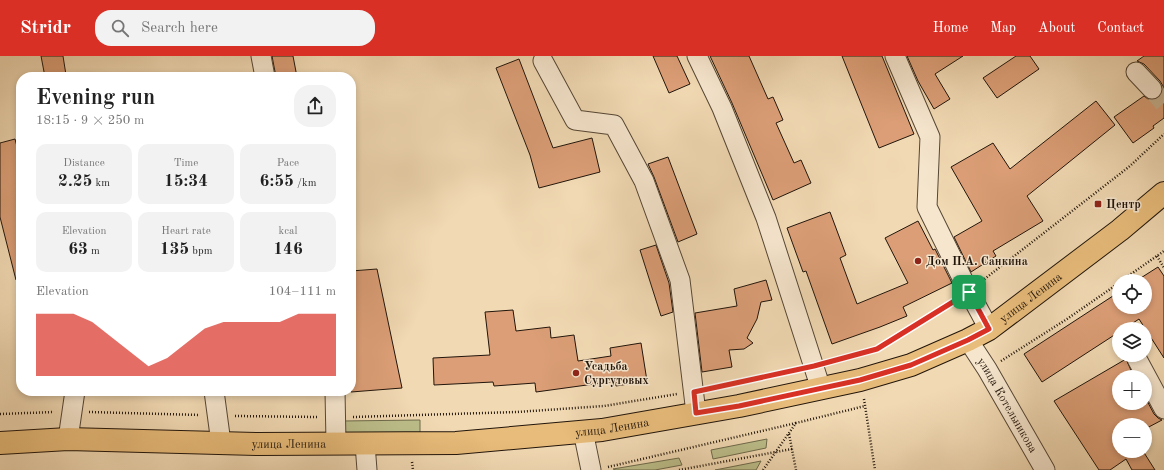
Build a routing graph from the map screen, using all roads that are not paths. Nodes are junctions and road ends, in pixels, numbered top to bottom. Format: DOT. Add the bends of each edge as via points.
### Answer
graph roads {
  1 [pos="261,56"];
  2 [pos="697,56"];
  3 [pos="895,56"];
  4 [pos="543,61"];
  5 [pos="264,72"];
  6 [pos="1136,72"];
  7 [pos="1152,89"];
  8 [pos="1164,193"];
  9 [pos="989,329"];
  10 [pos="968,340"];
  11 [pos="1139,362"];
  12 [pos="821,388"];
  13 [pos="74,396"];
  14 [pos="215,396"];
  15 [pos="335,396"];
  16 [pos="1164,409"];
  17 [pos="696,413"];
  18 [pos="583,431"];
  19 [pos="68,439"];
  20 [pos="0,443"];
  21 [pos="221,443"];
  22 [pos="336,443"];
  23 [pos="365,444"];
  24 [pos="597,469"];
  25 [pos="367,470"];
  26 [pos="1045,470"];
  1 -- 5 [label="street"];
  2 -- 12 [label="street" via="722,108 766,218"];
  3 -- 9 [label="street" via="930,137 927,207"];
  4 -- 17 [label="street" via="575,120 614,125 644,181 680,280"];
  6 -- 7 [label="street"];
  8 -- 9 [label="main road, улица Ленина" via="1120,230"];
  9 -- 10 [label="main road, улица Ленина"];
  10 -- 12 [label="main road, улица Ленина" via="911,365"];
  10 -- 26 [label="street, улица Котельникова"];
  11 -- 16 [label="street"];
  12 -- 17 [label="main road, улица Ленина"];
  13 -- 19 [label="street"];
  14 -- 21 [label="street"];
  15 -- 22 [label="street"];
  17 -- 18 [label="main road, улица Ленина" via="602,430"];
  18 -- 23 [label="main road, улица Ленина" via="456,443"];
  18 -- 24 [label="street"];
  19 -- 20 [label="main road, улица Ленина"];
  19 -- 21 [label="main road, улица Ленина"];
  21 -- 22 [label="main road, улица Ленина"];
  22 -- 23 [label="main road, улица Ленина"];
  23 -- 25 [label="street"];
}
